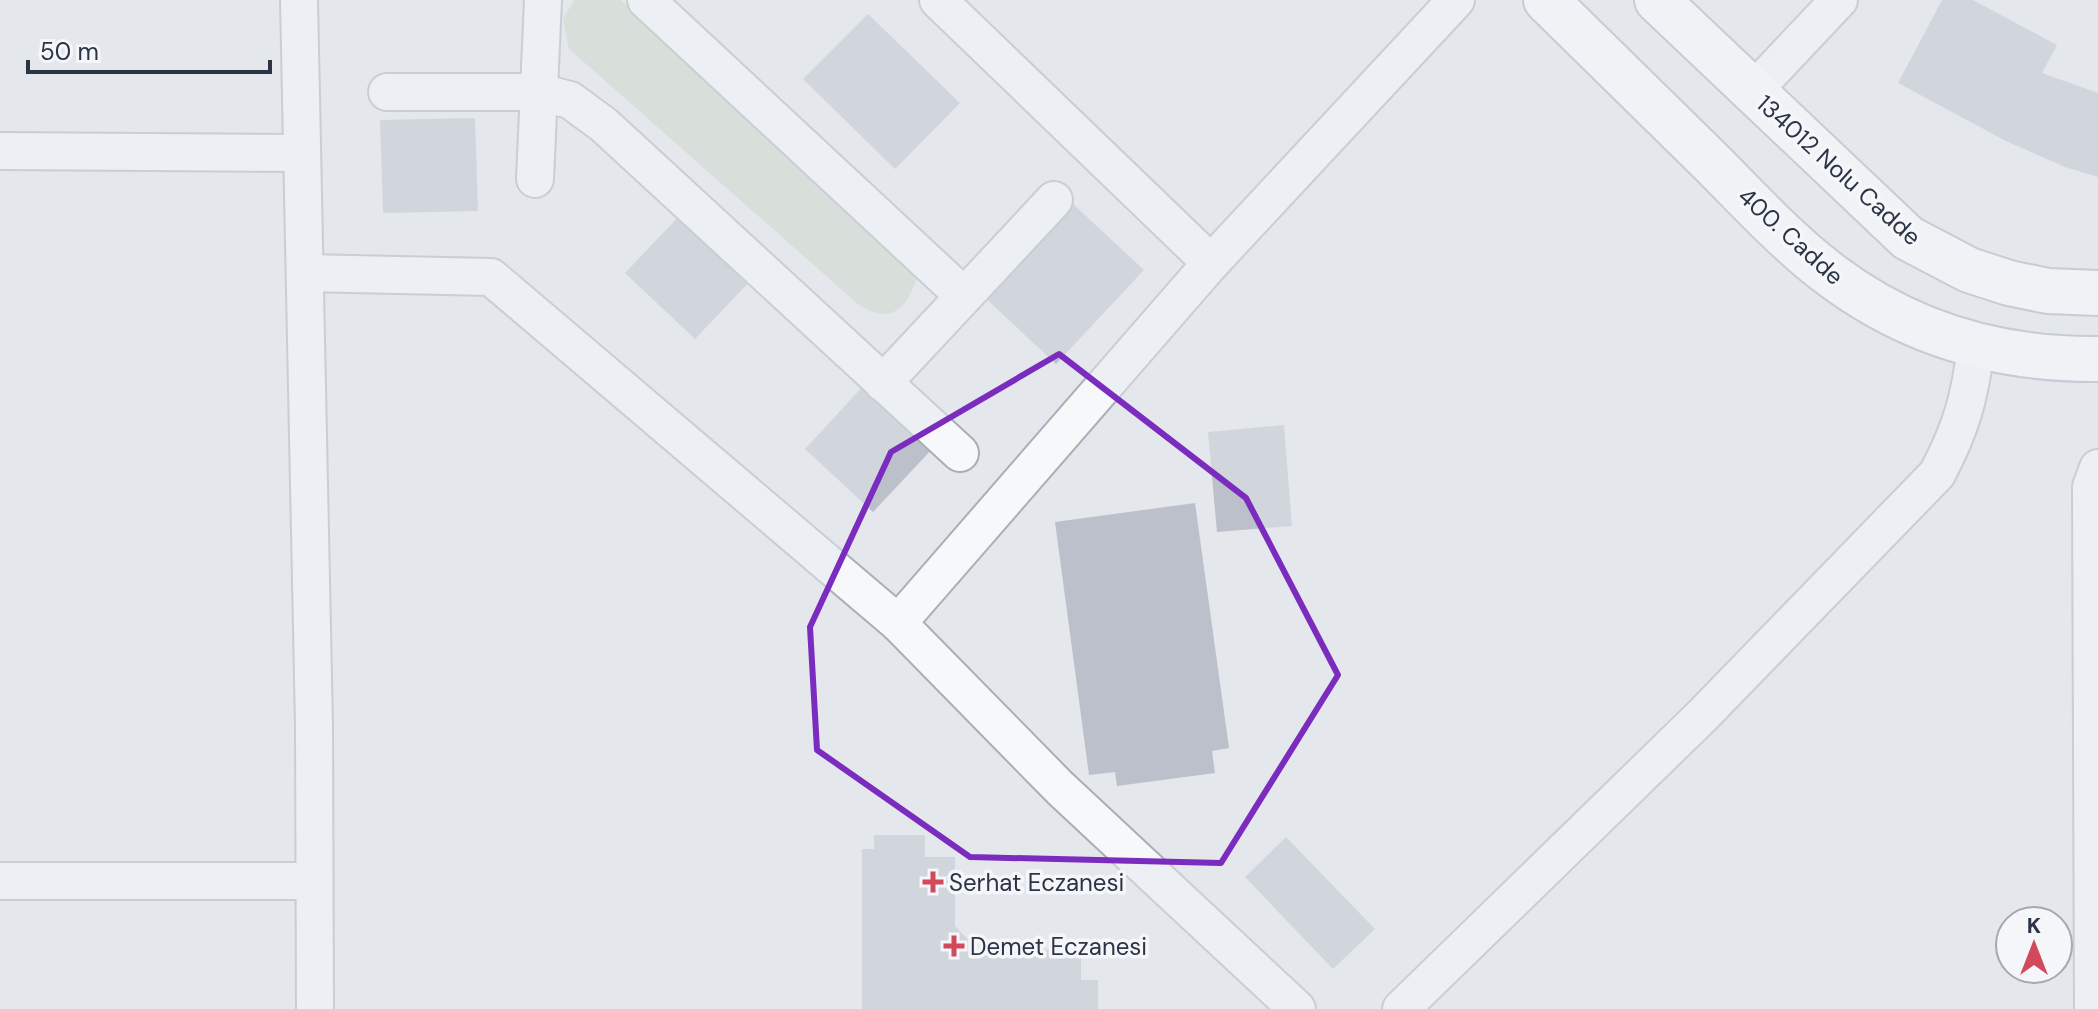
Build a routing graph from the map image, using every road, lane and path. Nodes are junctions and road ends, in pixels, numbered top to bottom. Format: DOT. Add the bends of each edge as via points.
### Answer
graph roads {
  1 [pos="299,0"];
  2 [pos="543,0"];
  3 [pos="646,0"];
  4 [pos="938,0"];
  5 [pos="1456,0"];
  6 [pos="1546,0"];
  7 [pos="1657,0"];
  8 [pos="1839,0"];
  9 [pos="1753,91"];
  10 [pos="387,92"];
  11 [pos="539,92"];
  12 [pos="0,151"];
  13 [pos="302,153"];
  14 [pos="535,179"];
  15 [pos="1054,200"];
  16 [pos="1211,263"];
  17 [pos="305,273"];
  18 [pos="2098,293"];
  19 [pos="964,296"];
  20 [pos="1976,347"];
  21 [pos="2098,359"];
  22 [pos="883,383"];
  23 [pos="960,453"];
  24 [pos="2098,468"];
  25 [pos="898,623"];
  26 [pos="0,881"];
  27 [pos="314,881"];
  28 [pos="2098,1008"];
  29 [pos="315,1009"];
  30 [pos="1297,1009"];
  31 [pos="1401,1009"];
  1 -- 13 [label="street"];
  2 -- 11 [label="street"];
  3 -- 19 [label="street"];
  4 -- 16 [label="street"];
  5 -- 16 [label="street"];
  6 -- 20 [label="main road, 400. Cadde" via="1830,274 1877,307"];
  7 -- 9 [label="main road, 134012 Nolu Cadde"];
  8 -- 9 [label="street"];
  9 -- 18 [label="main road, 134012 Nolu Cadde" via="1908,238 1969,270 2009,283"];
  10 -- 11 [label="street"];
  11 -- 14 [label="street"];
  11 -- 22 [label="street" via="570,100 604,125"];
  12 -- 13 [label="street"];
  13 -- 17 [label="street"];
  15 -- 19 [label="street"];
  16 -- 25 [label="street"];
  17 -- 25 [label="street" via="491,277"];
  17 -- 27 [label="street"];
  19 -- 22 [label="street"];
  20 -- 21 [label="main road, 400. Cadde" via="2030,357"];
  20 -- 31 [label="street" via="1971,391 1956,439 1937,474 1702,716"];
  22 -- 23 [label="street"];
  24 -- 28 [label="street" via="2091,487 2093,1008"];
  25 -- 30 [label="street" via="1060,788"];
  26 -- 27 [label="street"];
  27 -- 29 [label="street"];
}
